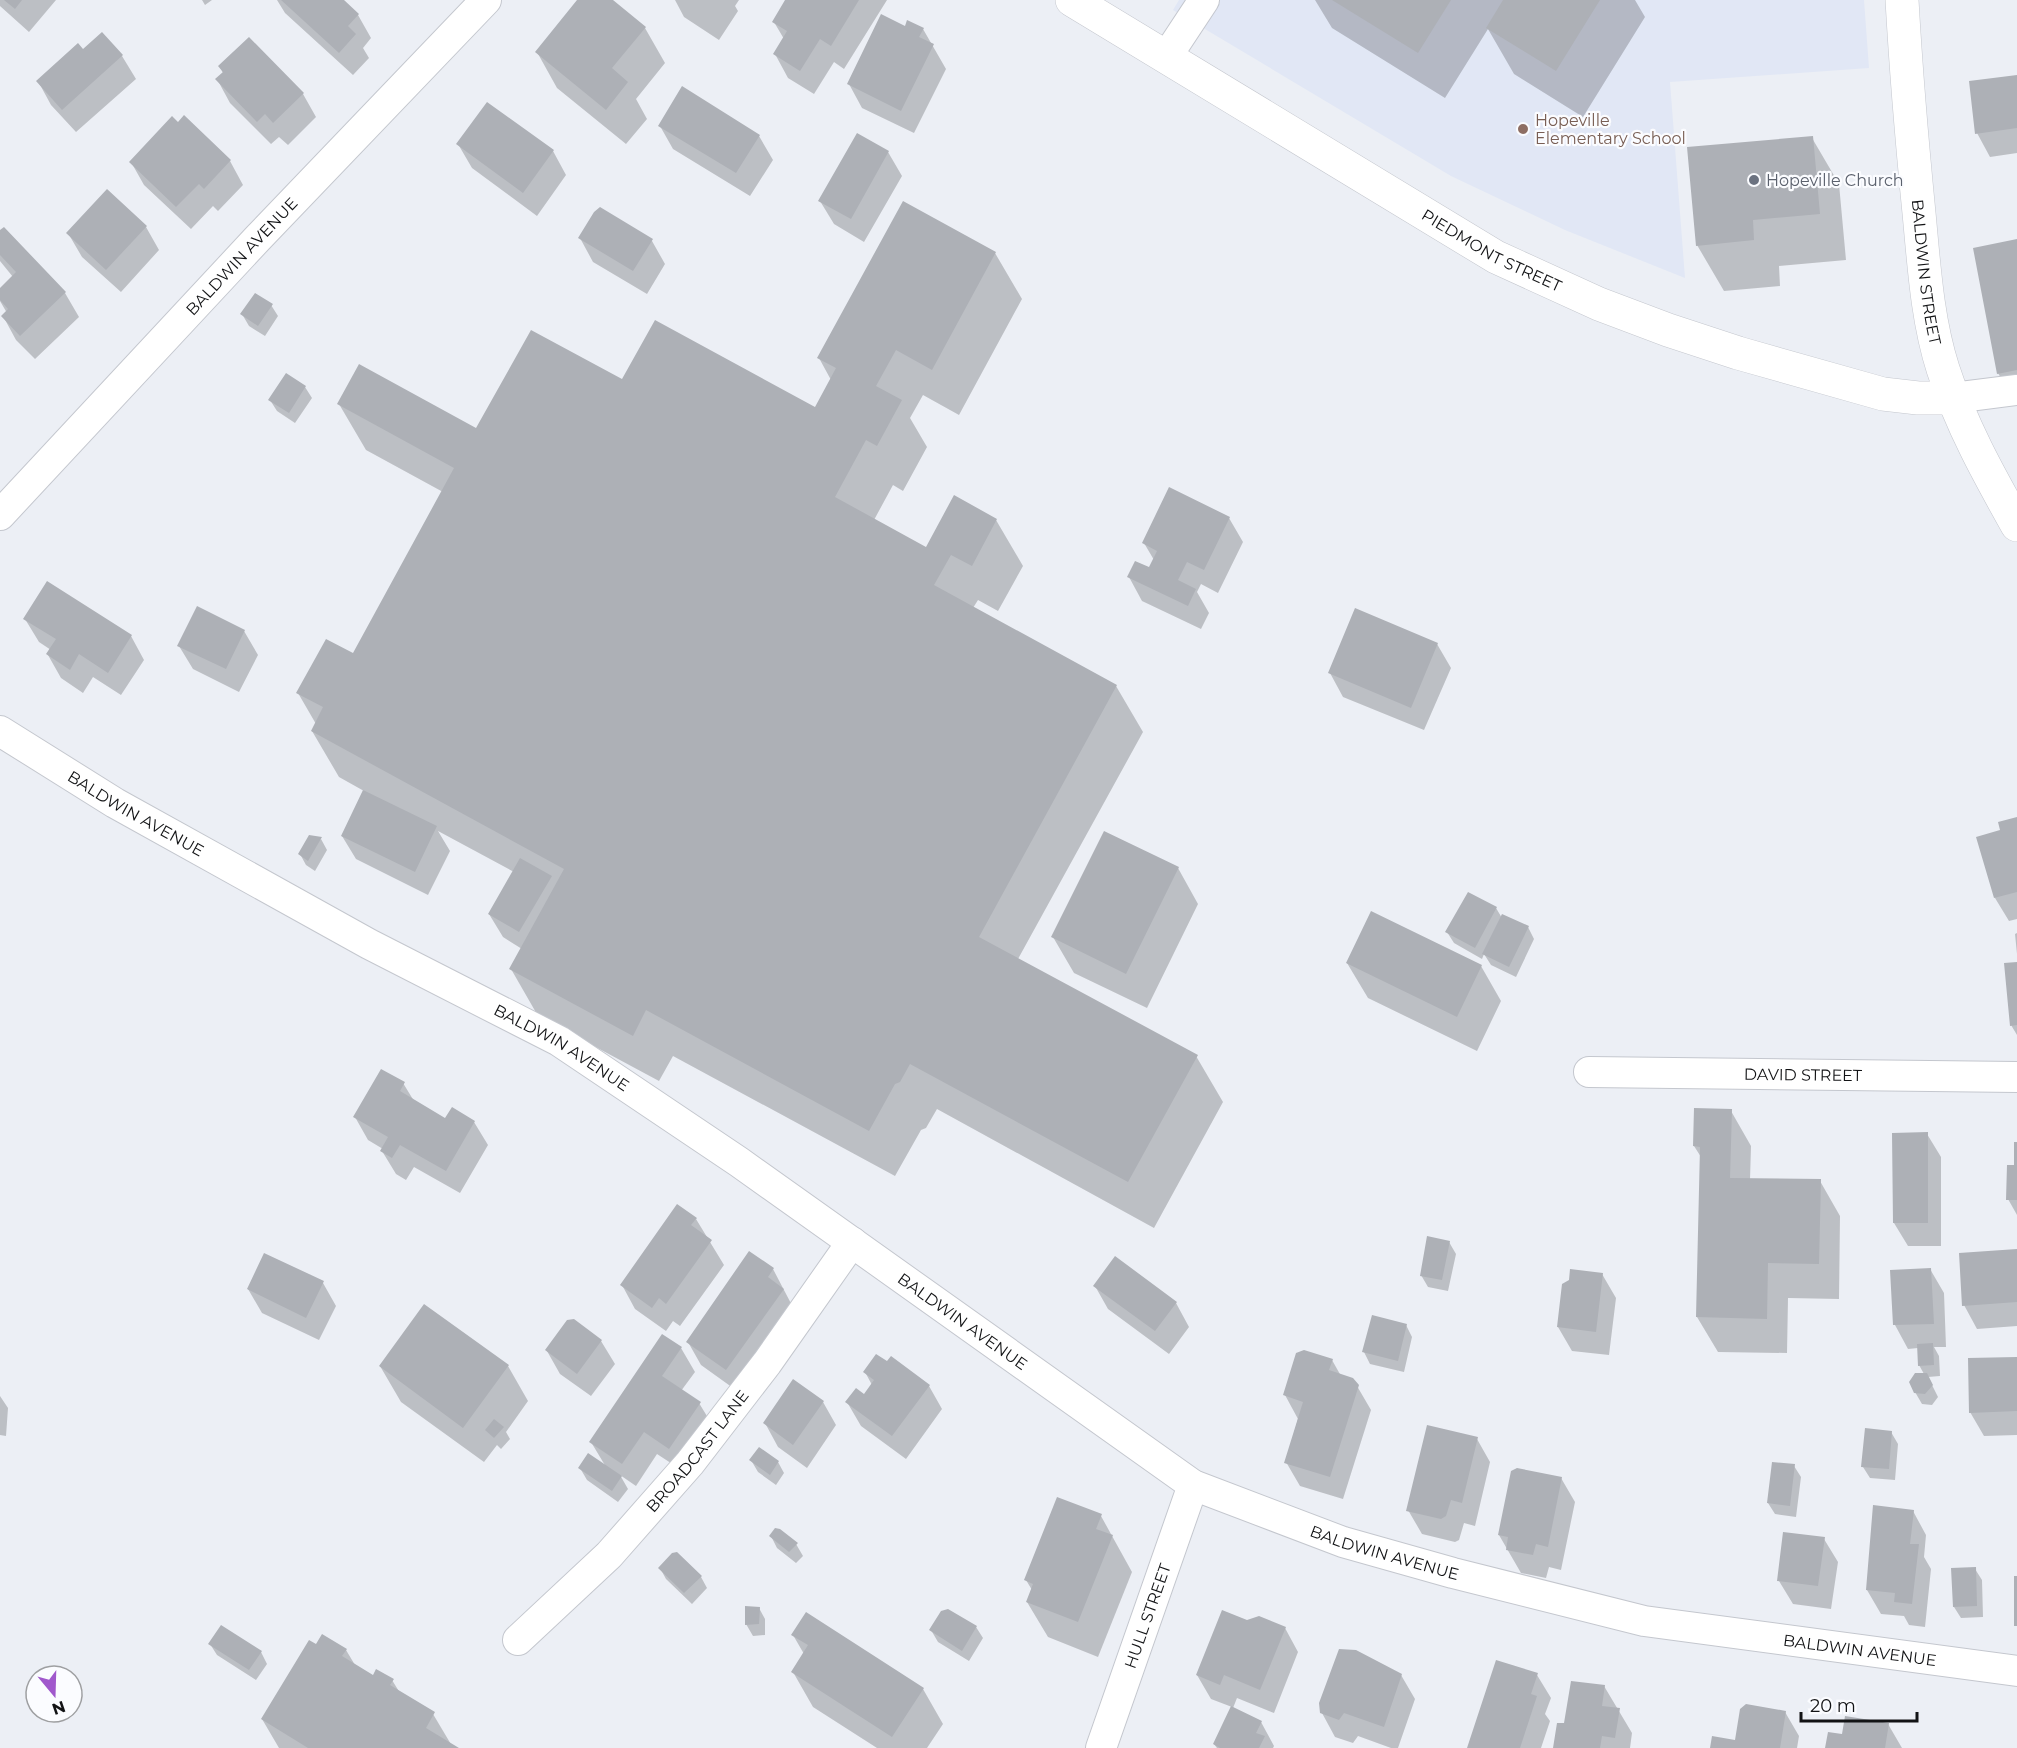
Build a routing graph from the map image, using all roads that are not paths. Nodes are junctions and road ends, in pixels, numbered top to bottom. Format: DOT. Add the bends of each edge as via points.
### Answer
graph roads {
  1 [pos="486,0"];
  2 [pos="1072,0"];
  3 [pos="1204,0"];
  4 [pos="1902,0"];
  5 [pos="1167,56"];
  6 [pos="2017,390"];
  7 [pos="1953,398"];
  8 [pos="0,515"];
  9 [pos="2017,525"];
  10 [pos="0,730"];
  11 [pos="1589,1072"];
  12 [pos="2017,1077"];
  13 [pos="852,1242"];
  14 [pos="1193,1485"];
  15 [pos="518,1640"];
  16 [pos="2017,1671"];
  17 [pos="1101,1748"];
  1 -- 8 [label="street, BALDWIN AVENUE"];
  2 -- 5 [label="street, PIEDMONT STREET"];
  3 -- 5 [label="street"];
  4 -- 7 [label="street, BALDWIN STREET" via="1927,291 1936,342"];
  5 -- 7 [label="street, PIEDMONT STREET" via="1496,257 1542,279 1668,330 1821,378 1899,397"];
  6 -- 7 [label="street"];
  7 -- 9 [label="street, BALDWIN STREET" via="1974,447"];
  10 -- 13 [label="street, BALDWIN AVENUE" via="115,803 369,944 559,1041"];
  11 -- 12 [label="street, DAVID STREET"];
  13 -- 14 [label="street, BALDWIN AVENUE"];
  13 -- 15 [label="street, BROADCAST LANE" via="768,1363 690,1462 609,1555"];
  14 -- 16 [label="street, BALDWIN AVENUE" via="1343,1542 1644,1621"];
  14 -- 17 [label="street, HULL STREET"];
}
